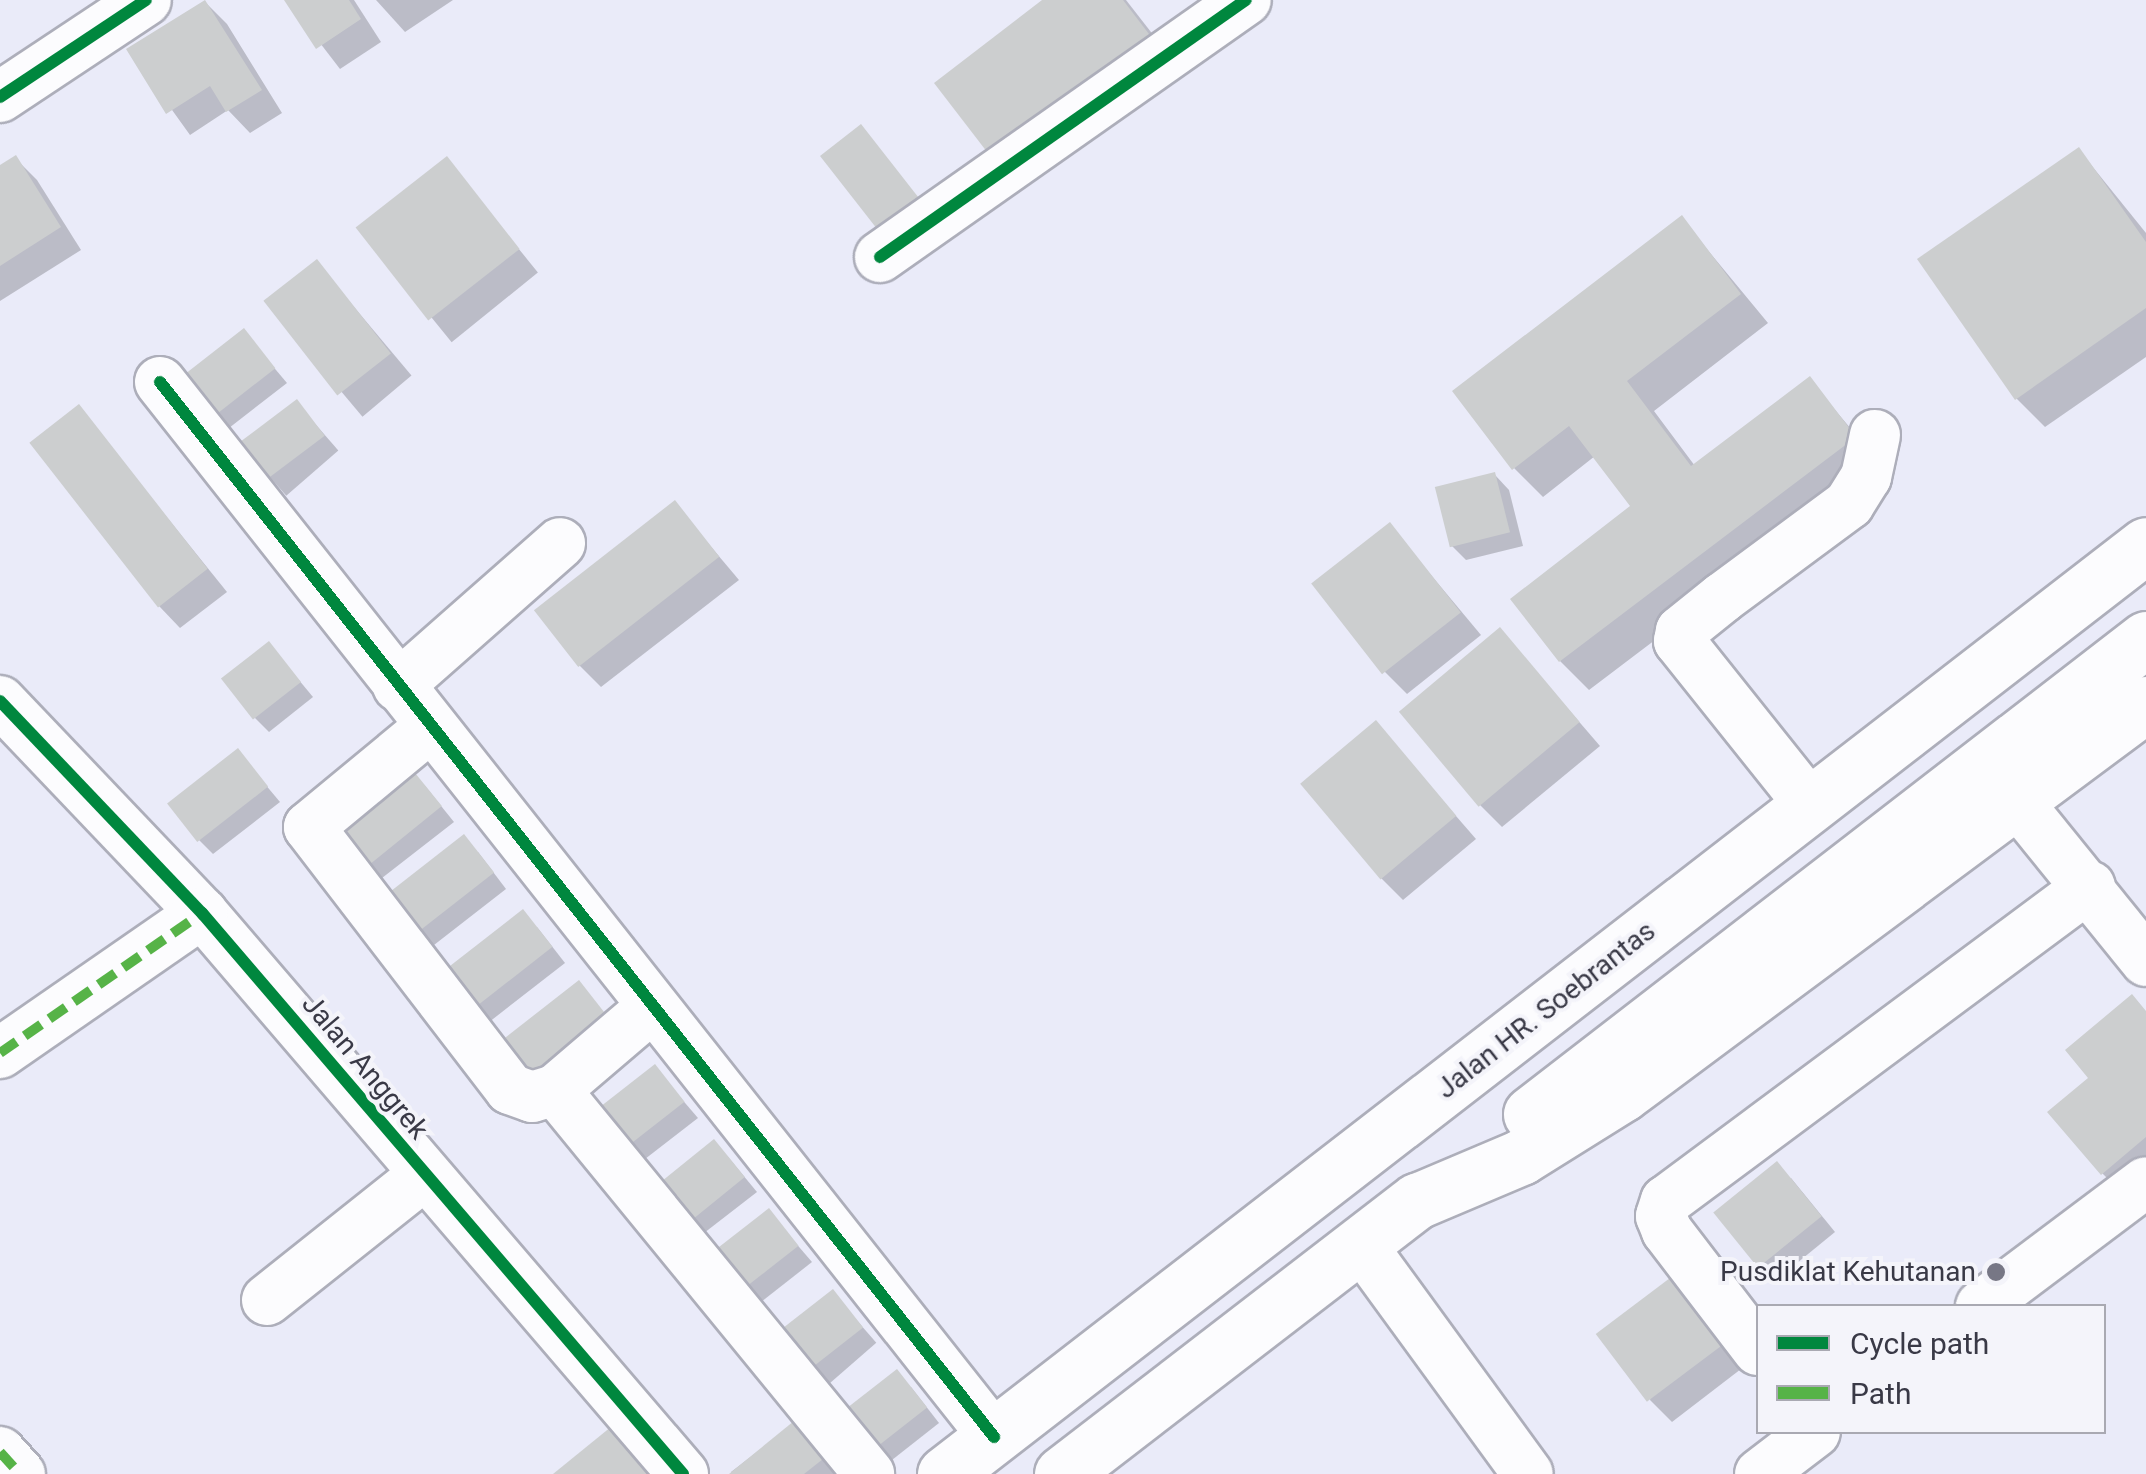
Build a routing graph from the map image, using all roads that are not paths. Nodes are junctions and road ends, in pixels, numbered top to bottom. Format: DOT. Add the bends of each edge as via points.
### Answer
graph roads {
  1 [pos="146,0"];
  2 [pos="1246,0"];
  3 [pos="0,97"];
  4 [pos="880,257"];
  5 [pos="160,382"];
  6 [pos="1875,434"];
  7 [pos="2146,506"];
  8 [pos="560,543"];
  9 [pos="2146,545"];
  10 [pos="2064,609"];
  11 [pos="2146,639"];
  12 [pos="398,686"];
  13 [pos="2146,704"];
  14 [pos="4,716"];
  15 [pos="430,727"];
  16 [pos="2019,804"];
  17 [pos="1810,805"];
  18 [pos="2090,886"];
  19 [pos="202,913"];
  20 [pos="2146,961"];
  21 [pos="650,1008"];
  22 [pos="0,1053"];
  23 [pos="555,1090"];
  24 [pos="424,1174"];
  25 [pos="2146,1182"];
  26 [pos="1417,1202"];
  27 [pos="1361,1244"];
  28 [pos="267,1300"];
  29 [pos="1984,1304"];
  30 [pos="1756,1347"];
  31 [pos="1812,1434"];
  32 [pos="994,1438"];
  33 [pos="0,1452"];
  34 [pos="20,1474"];
  35 [pos="683,1474"];
  36 [pos="869,1474"];
  37 [pos="945,1474"];
  38 [pos="1064,1474"];
  39 [pos="1528,1474"];
  40 [pos="1760,1474"];
  1 -- 3 [label="street"];
  2 -- 4 [label="street"];
  5 -- 12 [label="street"];
  6 -- 17 [label="street" via="1866,477 1849,504 1710,608 1680,641"];
  7 -- 10 [label="main road"];
  8 -- 12 [label="street"];
  9 -- 10 [label="main road, Jalan HR. Soebrantas"];
  10 -- 17 [label="main road, Jalan HR. Soebrantas"];
  11 -- 26 [label="main road"];
  12 -- 15 [label="street"];
  13 -- 16 [label="main road"];
  14 -- 19 [label="street, Jalan Anggrek"];
  15 -- 21 [label="street"];
  15 -- 23 [label="street" via="308,828 510,1089 532,1097"];
  16 -- 18 [label="street"];
  16 -- 26 [label="main road" via="1622,1094 1521,1157"];
  17 -- 32 [label="main road, Jalan HR. Soebrantas"];
  18 -- 20 [label="street"];
  18 -- 30 [label="street" via="1666,1201 1661,1216 1667,1231"];
  19 -- 22 [label="street"];
  19 -- 24 [label="street, Jalan Anggrek"];
  21 -- 23 [label="street"];
  21 -- 32 [label="street"];
  23 -- 36 [label="street"];
  24 -- 28 [label="street"];
  24 -- 35 [label="street, Jalan Anggrek"];
  25 -- 29 [label="street"];
  26 -- 27 [label="main road"];
  27 -- 38 [label="main road"];
  27 -- 39 [label="street"];
  31 -- 40 [label="street"];
  32 -- 37 [label="main road, Jalan HR. Soebrantas"];
  33 -- 34 [label="street"];
}
